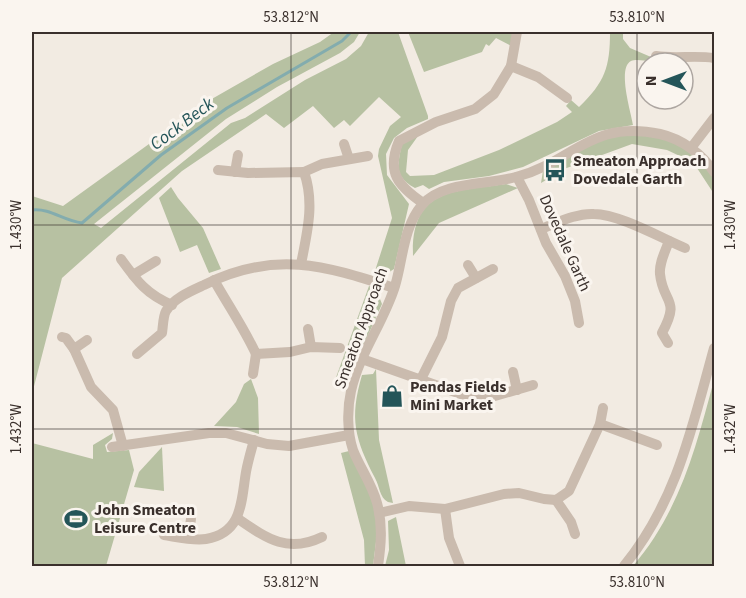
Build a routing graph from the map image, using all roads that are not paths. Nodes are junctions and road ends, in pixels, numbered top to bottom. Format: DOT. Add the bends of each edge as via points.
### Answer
graph roads {
  1 [pos="517,32"];
  2 [pos="695,57"];
  3 [pos="714,58"];
  4 [pos="511,66"];
  5 [pos="567,98"];
  6 [pos="714,118"];
  7 [pos="344,144"];
  8 [pos="691,148"];
  9 [pos="238,155"];
  10 [pos="368,156"];
  11 [pos="348,159"];
  12 [pos="218,170"];
  13 [pos="235,172"];
  14 [pos="304,172"];
  15 [pos="714,172"];
  16 [pos="517,177"];
  17 [pos="423,203"];
  18 [pos="541,229"];
  19 [pos="669,241"];
  20 [pos="685,248"];
  21 [pos="120,259"];
  22 [pos="156,261"];
  23 [pos="301,264"];
  24 [pos="468,265"];
  25 [pos="493,269"];
  26 [pos="133,275"];
  27 [pos="476,278"];
  28 [pos="214,280"];
  29 [pos="394,288"];
  30 [pos="172,305"];
  31 [pos="579,323"];
  32 [pos="308,329"];
  33 [pos="62,337"];
  34 [pos="87,340"];
  35 [pos="668,343"];
  36 [pos="310,347"];
  37 [pos="340,348"];
  38 [pos="714,348"];
  39 [pos="74,349"];
  40 [pos="137,354"];
  41 [pos="256,354"];
  42 [pos="362,359"];
  43 [pos="513,372"];
  44 [pos="253,374"];
  45 [pos="420,381"];
  46 [pos="533,385"];
  47 [pos="518,390"];
  48 [pos="603,408"];
  49 [pos="600,424"];
  50 [pos="349,435"];
  51 [pos="254,440"];
  52 [pos="657,445"];
  53 [pos="556,500"];
  54 [pos="445,509"];
  55 [pos="380,513"];
  56 [pos="237,518"];
  57 [pos="191,519"];
  58 [pos="575,534"];
  59 [pos="164,535"];
  60 [pos="322,537"];
  61 [pos="188,538"];
  62 [pos="378,567"];
  63 [pos="460,567"];
  64 [pos="624,567"];
  1 -- 4 [label="street"];
  2 -- 3 [label="street"];
  4 -- 5 [label="street" via="559,85"];
  4 -- 17 [label="street" via="494,94 475,109 436,122 399,141 393,156 395,172 404,190"];
  6 -- 8 [label="street"];
  7 -- 11 [label="street"];
  8 -- 15 [label="street"];
  8 -- 16 [label="street" via="666,135 612,132"];
  9 -- 13 [label="street"];
  10 -- 11 [label="street"];
  11 -- 14 [label="street"];
  12 -- 13 [label="street"];
  13 -- 14 [label="street"];
  14 -- 23 [label="street" via="310,203"];
  16 -- 17 [label="street" via="446,189"];
  16 -- 18 [label="street, Dovedale Garth"];
  17 -- 29 [label="street, Smeaton Approach" via="411,221"];
  18 -- 19 [label="street" via="593,213 611,216"];
  18 -- 31 [label="street, Dovedale Garth" via="575,301"];
  19 -- 20 [label="street"];
  19 -- 35 [label="street" via="660,275 671,303 670,318 662,333"];
  21 -- 26 [label="street"];
  22 -- 26 [label="street"];
  23 -- 28 [label="street" via="263,265"];
  23 -- 29 [label="street" via="341,271"];
  24 -- 27 [label="street"];
  25 -- 27 [label="street"];
  26 -- 30 [label="street" via="155,298"];
  27 -- 45 [label="street" via="458,288 442,337"];
  28 -- 30 [label="street" via="181,296"];
  28 -- 41 [label="street"];
  29 -- 42 [label="street, Smeaton Approach"];
  30 -- 40 [label="street" via="166,312 162,333"];
  32 -- 36 [label="street"];
  33 -- 39 [label="street"];
  34 -- 39 [label="street"];
  36 -- 37 [label="street"];
  36 -- 41 [label="street"];
  38 -- 64 [label="street" via="673,486 647,535"];
  39 -- 51 [label="street" via="91,387 112,410 117,447 209,433"];
  41 -- 44 [label="street"];
  42 -- 45 [label="street"];
  42 -- 50 [label="street, Smeaton Approach" via="351,391"];
  43 -- 47 [label="street"];
  45 -- 47 [label="street" via="475,399"];
  46 -- 47 [label="street"];
  48 -- 49 [label="street"];
  49 -- 52 [label="street"];
  49 -- 53 [label="street" via="569,491"];
  50 -- 51 [label="street" via="289,446"];
  50 -- 55 [label="street, Smeaton Approach"];
  51 -- 56 [label="street"];
  53 -- 54 [label="street" via="504,494"];
  53 -- 58 [label="street"];
  54 -- 55 [label="street" via="409,506"];
  54 -- 63 [label="street" via="448,538"];
  55 -- 62 [label="street, Smeaton Approach"];
  56 -- 60 [label="street" via="280,543 298,545"];
  56 -- 61 [label="street" via="222,535"];
  57 -- 61 [label="street"];
  59 -- 61 [label="street"];
}
